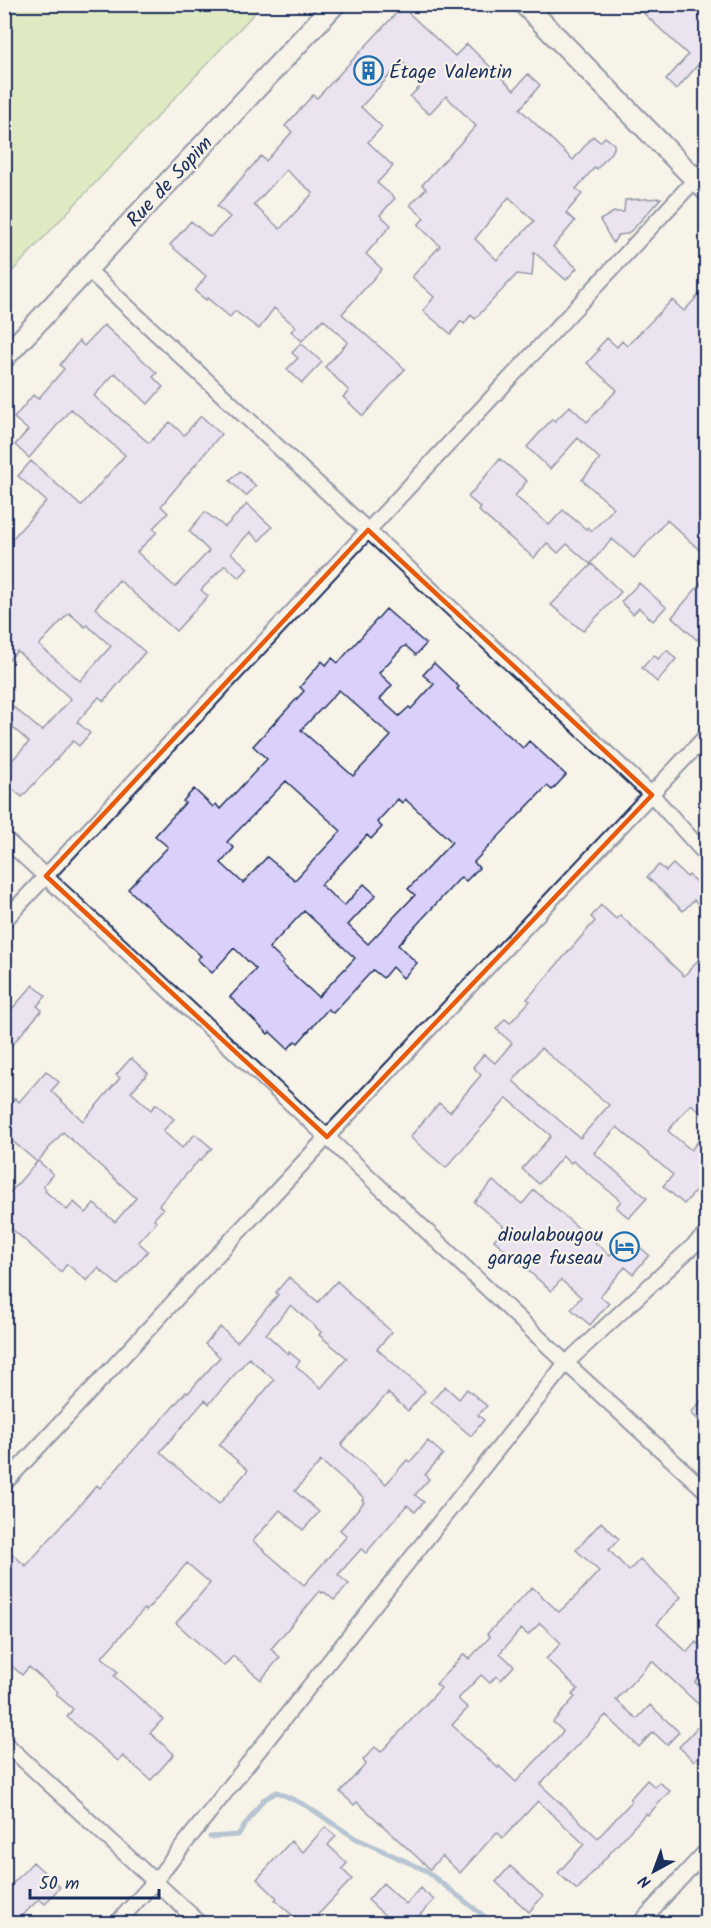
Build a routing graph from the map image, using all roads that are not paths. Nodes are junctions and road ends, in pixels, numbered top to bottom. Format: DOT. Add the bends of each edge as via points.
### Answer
graph roads {
  1 [pos="335,4"];
  2 [pos="524,4"];
  3 [pos="703,179"];
  4 [pos="87,269"];
  5 [pos="4,358"];
  6 [pos="368,530"];
  7 [pos="706,736"];
  8 [pos="652,795"];
  9 [pos="4,838"];
  10 [pos="706,855"];
  11 [pos="46,876"];
  12 [pos="4,921"];
  13 [pos="327,1137"];
  14 [pos="706,1234"];
  15 [pos="566,1363"];
  16 [pos="4,1484"];
  17 [pos="706,1491"];
  18 [pos="4,1742"];
  19 [pos="706,1851"];
  20 [pos="155,1881"];
  21 [pos="116,1923"];
  22 [pos="201,1923"];
  23 [pos="639,1923"];
  1 -- 4 [label="street, Rue de Sopim"];
  2 -- 3 [label="street"];
  3 -- 6 [label="street"];
  4 -- 5 [label="street, Rue de Sopim"];
  4 -- 6 [label="street"];
  6 -- 8 [label="street"];
  6 -- 11 [label="street"];
  7 -- 8 [label="street"];
  8 -- 10 [label="street"];
  8 -- 13 [label="street"];
  9 -- 11 [label="street"];
  11 -- 12 [label="street"];
  11 -- 13 [label="street"];
  13 -- 15 [label="street"];
  13 -- 16 [label="street"];
  14 -- 15 [label="street"];
  15 -- 17 [label="street"];
  15 -- 20 [label="street"];
  18 -- 20 [label="street"];
  19 -- 23 [label="street"];
  20 -- 21 [label="street"];
  20 -- 22 [label="street"];
}
